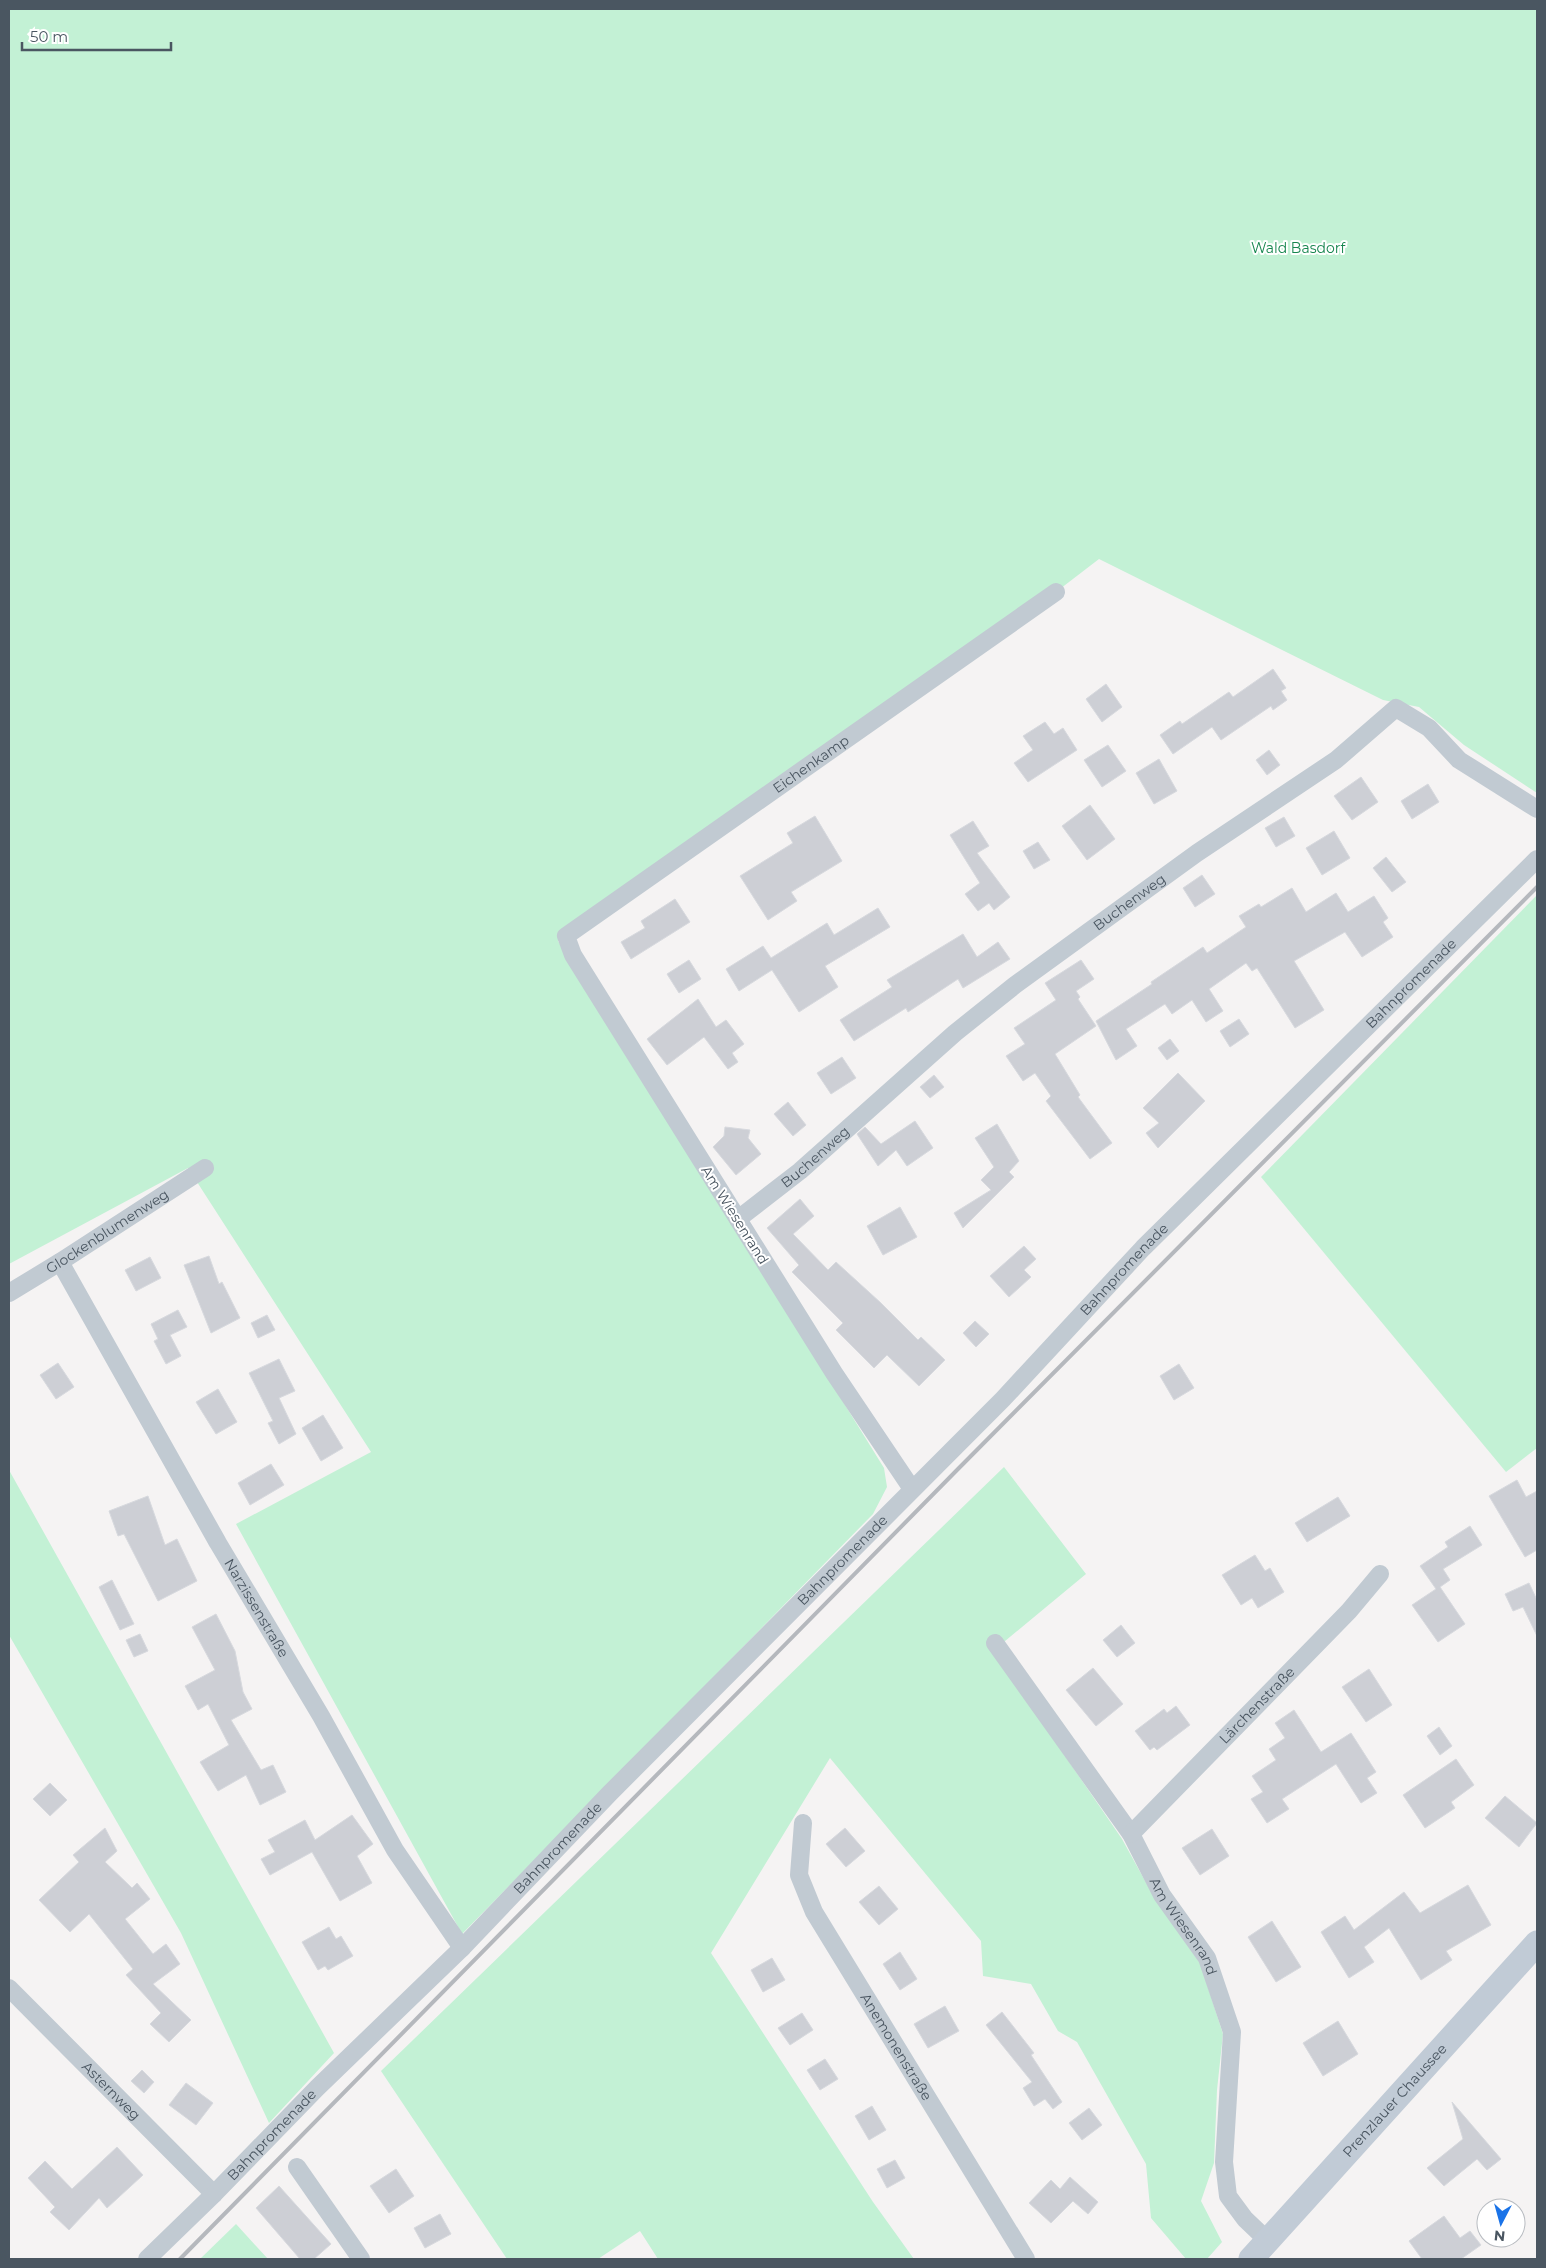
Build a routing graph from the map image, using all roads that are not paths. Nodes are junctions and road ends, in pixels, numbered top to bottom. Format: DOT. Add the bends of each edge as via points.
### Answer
graph roads {
  1 [pos="1056,592"];
  2 [pos="1537,809"];
  3 [pos="1537,859"];
  4 [pos="566,936"];
  5 [pos="205,1168"];
  6 [pos="738,1219"];
  7 [pos="60,1262"];
  8 [pos="9,1293"];
  9 [pos="912,1489"];
  10 [pos="1380,1574"];
  11 [pos="995,1643"];
  12 [pos="803,1824"];
  13 [pos="1131,1834"];
  14 [pos="1537,1943"];
  15 [pos="462,1948"];
  16 [pos="9,1988"];
  17 [pos="297,2167"];
  18 [pos="214,2194"];
  19 [pos="1268,2241"];
  20 [pos="146,2259"];
  21 [pos="361,2259"];
  22 [pos="1026,2259"];
  23 [pos="1251,2259"];
  1 -- 4 [label="street, Eichenkamp"];
  2 -- 6 [label="street, Buchenweg" via="1460,760 1428,728 1396,708 1336,760 1197,853 1015,985 955,1033 800,1171"];
  3 -- 9 [label="street, Bahnpromenade" via="1144,1248"];
  4 -- 6 [label="street, Am Wiesenrand" via="574,955"];
  5 -- 7 [label="street, Glockenblumenweg"];
  6 -- 9 [label="street, Am Wiesenrand" via="834,1373"];
  7 -- 8 [label="street, Glockenblumenweg"];
  7 -- 15 [label="street, Narzissenstraße" via="395,1850"];
  9 -- 15 [label="street, Bahnpromenade" via="610,1793"];
  10 -- 13 [label="street, Lärchenstraße" via="1349,1611"];
  11 -- 13 [label="street, Am Wiesenrand"];
  12 -- 22 [label="street, Anemonenstraße" via="799,1876 814,1912"];
  13 -- 19 [label="street, Am Wiesenrand" via="1162,1895 1207,1958 1232,2032 1224,2162 1228,2196"];
  14 -- 19 [label="main road, Prenzlauer Chaussee"];
  15 -- 18 [label="street, Bahnpromenade" via="282,2123"];
  16 -- 18 [label="street, Asternweg"];
  17 -- 21 [label="street"];
  18 -- 20 [label="street, Bahnpromenade"];
  19 -- 23 [label="main road, Prenzlauer Chaussee"];
}
